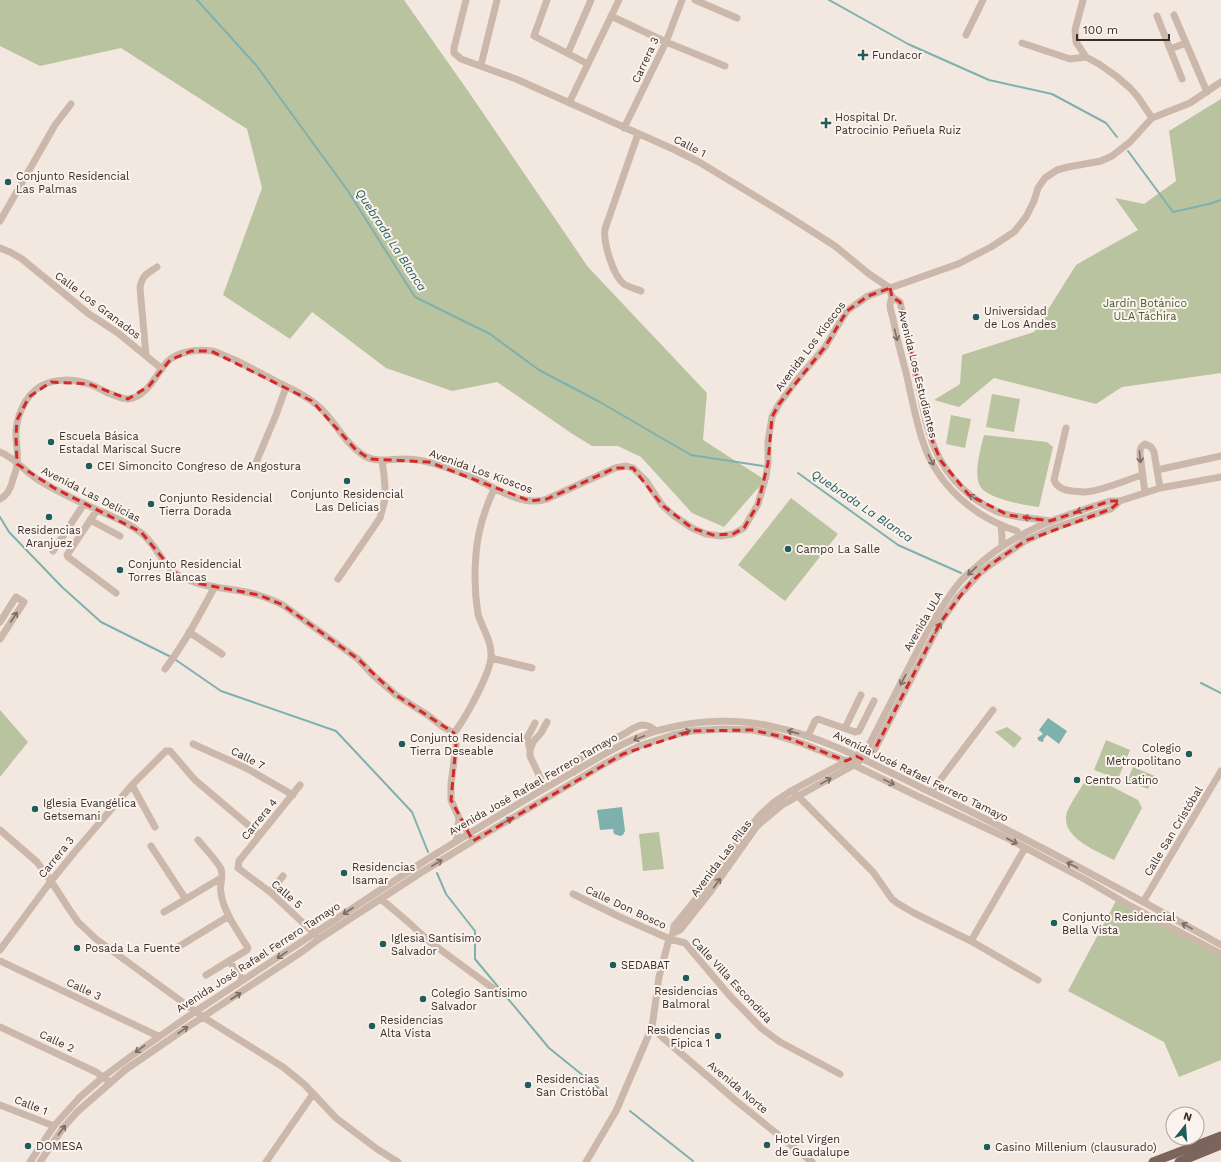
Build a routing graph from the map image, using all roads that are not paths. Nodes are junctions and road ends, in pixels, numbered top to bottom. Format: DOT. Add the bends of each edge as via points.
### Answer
graph roads {
  1 [pos="466,0"];
  2 [pos="498,0"];
  3 [pos="547,0"];
  4 [pos="591,0"];
  5 [pos="619,0"];
  6 [pos="682,0"];
  7 [pos="695,0"];
  8 [pos="983,0"];
  9 [pos="1083,0"];
  10 [pos="1174,15"];
  11 [pos="611,16"];
  12 [pos="1157,16"];
  13 [pos="737,18"];
  14 [pos="966,35"];
  15 [pos="666,42"];
  16 [pos="1022,43"];
  17 [pos="1186,43"];
  18 [pos="1170,49"];
  19 [pos="568,53"];
  20 [pos="1086,57"];
  21 [pos="588,64"];
  22 [pos="481,65"];
  23 [pos="725,66"];
  24 [pos="1182,79"];
  25 [pos="1221,82"];
  26 [pos="1206,92"];
  27 [pos="569,103"];
  28 [pos="71,104"];
  29 [pos="1152,118"];
  30 [pos="624,128"];
  31 [pos="638,134"];
  32 [pos="0,221"];
  33 [pos="0,248"];
  34 [pos="157,267"];
  35 [pos="890,288"];
  36 [pos="641,291"];
  37 [pos="892,298"];
  38 [pos="146,355"];
  39 [pos="162,369"];
  40 [pos="286,387"];
  41 [pos="1066,428"];
  42 [pos="0,452"];
  43 [pos="1221,456"];
  44 [pos="382,460"];
  45 [pos="17,464"];
  46 [pos="255,465"];
  47 [pos="1157,470"];
  48 [pos="1142,475"];
  49 [pos="1221,477"];
  50 [pos="1160,488"];
  51 [pos="494,489"];
  52 [pos="1145,493"];
  53 [pos="0,499"];
  54 [pos="1120,501"];
  55 [pos="84,504"];
  56 [pos="97,510"];
  57 [pos="1008,515"];
  58 [pos="90,520"];
  59 [pos="1050,521"];
  60 [pos="1001,526"];
  61 [pos="1019,533"];
  62 [pos="120,536"];
  63 [pos="1025,541"];
  64 [pos="1002,546"];
  65 [pos="53,551"];
  66 [pos="338,579"];
  67 [pos="214,588"];
  68 [pos="116,593"];
  69 [pos="0,622"];
  70 [pos="189,632"];
  71 [pos="0,639"];
  72 [pos="222,654"];
  73 [pos="491,658"];
  74 [pos="532,668"];
  75 [pos="164,669"];
  76 [pos="861,695"];
  77 [pos="874,701"];
  78 [pos="993,710"];
  79 [pos="547,722"];
  80 [pos="535,723"];
  81 [pos="845,728"];
  82 [pos="656,731"];
  83 [pos="454,733"];
  84 [pos="808,736"];
  85 [pos="193,744"];
  86 [pos="530,750"];
  87 [pos="859,757"];
  88 [pos="846,761"];
  89 [pos="854,765"];
  90 [pos="1221,771"];
  91 [pos="574,772"];
  92 [pos="132,785"];
  93 [pos="300,785"];
  94 [pos="545,788"];
  95 [pos="792,790"];
  96 [pos="932,792"];
  97 [pos="293,795"];
  98 [pos="797,796"];
  99 [pos="459,818"];
  100 [pos="155,827"];
  101 [pos="0,830"];
  102 [pos="468,834"];
  103 [pos="260,835"];
  104 [pos="198,840"];
  105 [pos="456,841"];
  106 [pos="473,841"];
  107 [pos="150,846"];
  108 [pos="1025,848"];
  109 [pos="238,868"];
  110 [pos="283,876"];
  111 [pos="221,878"];
  112 [pos="51,881"];
  113 [pos="270,892"];
  114 [pos="573,894"];
  115 [pos="185,898"];
  116 [pos="381,899"];
  117 [pos="1143,902"];
  118 [pos="164,912"];
  119 [pos="229,916"];
  120 [pos="317,936"];
  121 [pos="672,936"];
  122 [pos="971,941"];
  123 [pos="1221,945"];
  124 [pos="178,947"];
  125 [pos="0,950"];
  126 [pos="1221,954"];
  127 [pos="0,961"];
  128 [pos="229,961"];
  129 [pos="206,976"];
  130 [pos="243,980"];
  131 [pos="1038,980"];
  132 [pos="494,989"];
  133 [pos="196,1011"];
  134 [pos="203,1017"];
  135 [pos="0,1027"];
  136 [pos="652,1027"];
  137 [pos="158,1036"];
  138 [pos="840,1074"];
  139 [pos="103,1077"];
  140 [pos="110,1084"];
  141 [pos="313,1094"];
  142 [pos="0,1105"];
  143 [pos="54,1126"];
  144 [pos="1221,1136"];
  145 [pos="1221,1145"];
  146 [pos="30,1162"];
  147 [pos="40,1162"];
  148 [pos="266,1162"];
  149 [pos="398,1162"];
  150 [pos="586,1162"];
  151 [pos="812,1162"];
  152 [pos="1154,1162"];
  153 [pos="1180,1162"];
  1 -- 22 [label="street, Calle 1" via="454,52 461,59"];
  2 -- 22 [label="street"];
  3 -- 19 [label="street" via="534,36"];
  4 -- 19 [label="street"];
  5 -- 11 [label="street"];
  6 -- 15 [label="street, Carrera 3"];
  7 -- 13 [label="street"];
  8 -- 14 [label="street"];
  9 -- 20 [label="street" via="1075,30 1076,42"];
  10 -- 17 [label="street"];
  11 -- 15 [label="street"];
  11 -- 21 [label="street"];
  12 -- 18 [label="street"];
  15 -- 23 [label="street"];
  15 -- 30 [label="street, Carrera 3"];
  16 -- 20 [label="street" via="1070,59"];
  17 -- 18 [label="street"];
  17 -- 26 [label="street"];
  18 -- 24 [label="street"];
  19 -- 21 [label="street"];
  20 -- 29 [label="street" via="1123,82 1138,97"];
  21 -- 27 [label="street"];
  22 -- 27 [label="street, Calle 1"];
  25 -- 26 [label="street"];
  26 -- 29 [label="street" via="1190,104"];
  27 -- 30 [label="street, Calle 1"];
  28 -- 32 [label="street" via="55,125"];
  29 -- 35 [label="street, Avenida Los Kioscos" via="1130,142 1112,156 1102,161 1068,166 1045,178 1026,217 1014,232 958,264"];
  30 -- 31 [label="street, Calle 1"];
  31 -- 35 [label="street, Calle 1" via="699,162 788,216 835,246"];
  31 -- 36 [label="street" via="604,234 618,277 624,284"];
  33 -- 38 [label="street, Calle Los Granados" via="22,259 89,314"];
  34 -- 38 [label="street" via="144,276 140,288"];
  35 -- 37 [label="street, Avenida Los Estudiantes"];
  35 -- 51 [label="street, Avenida Los Kioscos" via="868,296 847,311 825,347 779,404 772,417 766,476 758,504 744,528 733,534 713,535 692,528 662,505 639,472 626,466 615,468 540,501 530,501"];
  57 -- 37 [label="street, Avenida Los Estudiantes, one-way" via="970,495 957,483 941,461 929,433 900,302"];
  37 -- 60 [label="street, Avenida Los Estudiantes, one-way" via="890,304 913,408 929,457 936,471 965,503"];
  38 -- 39 [label="street, Calle Los Granados"];
  39 -- 40 [label="street, Avenida Los Kioscos" via="170,360 181,354 211,351"];
  39 -- 45 [label="street, Avenida Los Kioscos" via="142,393 128,399 76,381 63,380 39,387 29,397 17,420"];
  40 -- 44 [label="street, Avenida Los Kioscos" via="318,405 356,450 370,459"];
  40 -- 46 [label="street"];
  41 -- 48 [label="street" via="1054,480 1060,488 1090,492"];
  42 -- 45 [label="street, Avenida Las Delicias"];
  43 -- 47 [label="street"];
  44 -- 51 [label="street, Avenida Los Kioscos" via="407,459 429,462 477,479"];
  44 -- 66 [label="street" via="385,499 380,518"];
  45 -- 53 [label="street, Avenida Los Kioscos" via="12,485"];
  45 -- 55 [label="street, Avenida Las Delicias" via="37,479"];
  47 -- 48 [label="street, one-way" via="1154,452 1151,446 1145,444 1140,450"];
  47 -- 50 [label="street"];
  48 -- 52 [label="street"];
  49 -- 50 [label="street, Avenida ULA"];
  50 -- 52 [label="street, Avenida ULA"];
  51 -- 73 [label="street" via="480,528 475,561 479,614 489,640"];
  52 -- 54 [label="street, Avenida ULA"];
  54 -- 59 [label="street, Avenida ULA, one-way" via="1110,501"];
  54 -- 63 [label="street, Avenida ULA" via="1111,509 1054,528"];
  55 -- 56 [label="street, Avenida Las Delicias"];
  55 -- 65 [label="street"];
  56 -- 58 [label="street"];
  56 -- 67 [label="street, Avenida Las Delicias" via="141,532 175,573"];
  59 -- 57 [label="street, one-way"];
  57 -- 61 [label="street"];
  58 -- 62 [label="street"];
  58 -- 68 [label="street" via="67,554 68,557"];
  59 -- 61 [label="street, Avenida ULA"];
  60 -- 61 [label="street, Avenida Los Estudiantes"];
  60 -- 64 [label="street"];
  61 -- 63 [label="street"];
  61 -- 64 [label="street, Avenida ULA"];
  87 -- 63 [label="street, Avenida ULA, one-way" via="875,748 940,624 958,597 980,573"];
  64 -- 87 [label="street, Avenida ULA, one-way" via="986,557 950,595 929,628 869,746"];
  67 -- 70 [label="street"];
  67 -- 83 [label="street, Avenida Las Delicias" via="258,595 283,606 358,659 396,696"];
  71 -- 69 [label="street, one-way" via="24,602 16,597"];
  70 -- 72 [label="street"];
  70 -- 75 [label="street"];
  73 -- 74 [label="street"];
  73 -- 83 [label="street" via="484,680"];
  76 -- 81 [label="street"];
  77 -- 81 [label="street" via="859,731"];
  78 -- 96 [label="street"];
  79 -- 86 [label="street"];
  80 -- 86 [label="street" via="527,738"];
  81 -- 84 [label="street" via="818,719"];
  84 -- 82 [label="street, Avenida José Rafael Ferrero Tamayo, one-way" via="756,723 729,722 690,724"];
  82 -- 91 [label="street, Avenida José Rafael Ferrero Tamayo, one-way" via="630,741"];
  82 -- 91 [label="street" via="648,726 639,726 579,759 575,763"];
  83 -- 99 [label="street" via="456,745 451,800"];
  84 -- 87 [label="street, Avenida José Rafael Ferrero Tamayo"];
  85 -- 97 [label="street, Calle 7" via="246,768"];
  86 -- 94 [label="street" via="530,756"];
  87 -- 88 [label="street, Avenida ULA"];
  87 -- 89 [label="street, Avenida ULA"];
  87 -- 96 [label="street, Avenida José Rafael Ferrero Tamayo"];
  88 -- 89 [label="street, Avenida José Rafael Ferrero Tamayo"];
  88 -- 95 [label="street, Avenida Las Pilas"];
  106 -- 88 [label="street, Avenida José Rafael Ferrero Tamayo, one-way" via="606,763 652,742 692,731 752,730 801,743"];
  98 -- 89 [label="street, Avenida Las Pilas, one-way"];
  89 -- 108 [label="street, Avenida José Rafael Ferrero Tamayo, one-way"];
  90 -- 117 [label="street, Calle San Cristóbal"];
  91 -- 94 [label="street, Avenida José Rafael Ferrero Tamayo"];
  92 -- 100 [label="street"];
  92 -- 103 [label="street, Carrera 3" via="164,752 170,751 195,780"];
  92 -- 112 [label="street, Carrera 3"];
  93 -- 97 [label="street, Carrera 4"];
  94 -- 102 [label="street, Avenida José Rafael Ferrero Tamayo"];
  95 -- 98 [label="street"];
  95 -- 121 [label="street, Avenida Las Pilas" via="773,803 748,828 698,898 674,926"];
  117 -- 96 [label="street, Avenida José Rafael Ferrero Tamayo, one-way"];
  97 -- 103 [label="street, Carrera 4"];
  121 -- 98 [label="street, Avenida Las Pilas, one-way" via="680,930 703,901 758,826 782,805"];
  98 -- 122 [label="street" via="874,872 892,899 914,914"];
  99 -- 102 [label="street"];
  99 -- 105 [label="street"];
  101 -- 112 [label="street" via="37,862"];
  102 -- 105 [label="street, Avenida José Rafael Ferrero Tamayo"];
  102 -- 106 [label="street"];
  103 -- 109 [label="street, Carrera 4" via="239,861"];
  104 -- 111 [label="street" via="220,868"];
  105 -- 120 [label="street, Avenida José Rafael Ferrero Tamayo, one-way"];
  116 -- 106 [label="street, Avenida José Rafael Ferrero Tamayo, one-way"];
  107 -- 115 [label="street"];
  108 -- 122 [label="street"];
  108 -- 126 [label="street, Avenida José Rafael Ferrero Tamayo"];
  109 -- 113 [label="street, Calle 5"];
  110 -- 113 [label="street"];
  111 -- 115 [label="street"];
  111 -- 119 [label="street" via="220,892"];
  112 -- 125 [label="street, Carrera 3"];
  112 -- 133 [label="street" via="78,922 96,939"];
  113 -- 120 [label="street, Calle 5"];
  114 -- 121 [label="street, Calle Don Bosco" via="620,917"];
  115 -- 118 [label="street"];
  116 -- 120 [label="street, Avenida José Rafael Ferrero Tamayo"];
  116 -- 132 [label="street" via="430,942"];
  123 -- 117 [label="street, Avenida José Rafael Ferrero Tamayo, one-way"];
  119 -- 124 [label="street"];
  119 -- 128 [label="street" via="248,948"];
  120 -- 130 [label="street, Avenida José Rafael Ferrero Tamayo, one-way"];
  134 -- 120 [label="street, Avenida José Rafael Ferrero Tamayo, one-way" via="303,951"];
  121 -- 136 [label="street, Avenida Las Pilas" via="659,976"];
  121 -- 138 [label="street, Calle Villa Escondida" via="685,943 761,1028 780,1042"];
  122 -- 131 [label="street"];
  127 -- 137 [label="street, Calle 3"];
  128 -- 129 [label="street"];
  128 -- 130 [label="street"];
  130 -- 133 [label="street, Avenida José Rafael Ferrero Tamayo"];
  133 -- 134 [label="street"];
  133 -- 137 [label="street, Avenida José Rafael Ferrero Tamayo"];
  140 -- 134 [label="street, Avenida José Rafael Ferrero Tamayo, one-way" via="125,1070"];
  134 -- 141 [label="street" via="283,1067"];
  135 -- 139 [label="street, Calle 2" via="77,1062"];
  136 -- 150 [label="street, Avenida Las Pilas" via="616,1111"];
  136 -- 151 [label="street, Avenida Norte" via="729,1095"];
  137 -- 139 [label="street, Avenida José Rafael Ferrero Tamayo, one-way"];
  139 -- 140 [label="street, Calle 2"];
  139 -- 143 [label="street, Avenida José Rafael Ferrero Tamayo" via="79,1098"];
  147 -- 140 [label="street, Avenida José Rafael Ferrero Tamayo, one-way" via="77,1112"];
  141 -- 148 [label="street"];
  141 -- 149 [label="street" via="336,1118"];
  142 -- 143 [label="street, Calle 1"];
  143 -- 146 [label="street, Avenida José Rafael Ferrero Tamayo"];
  144 -- 152 [label="main road"];
  145 -- 153 [label="main road"];
}
